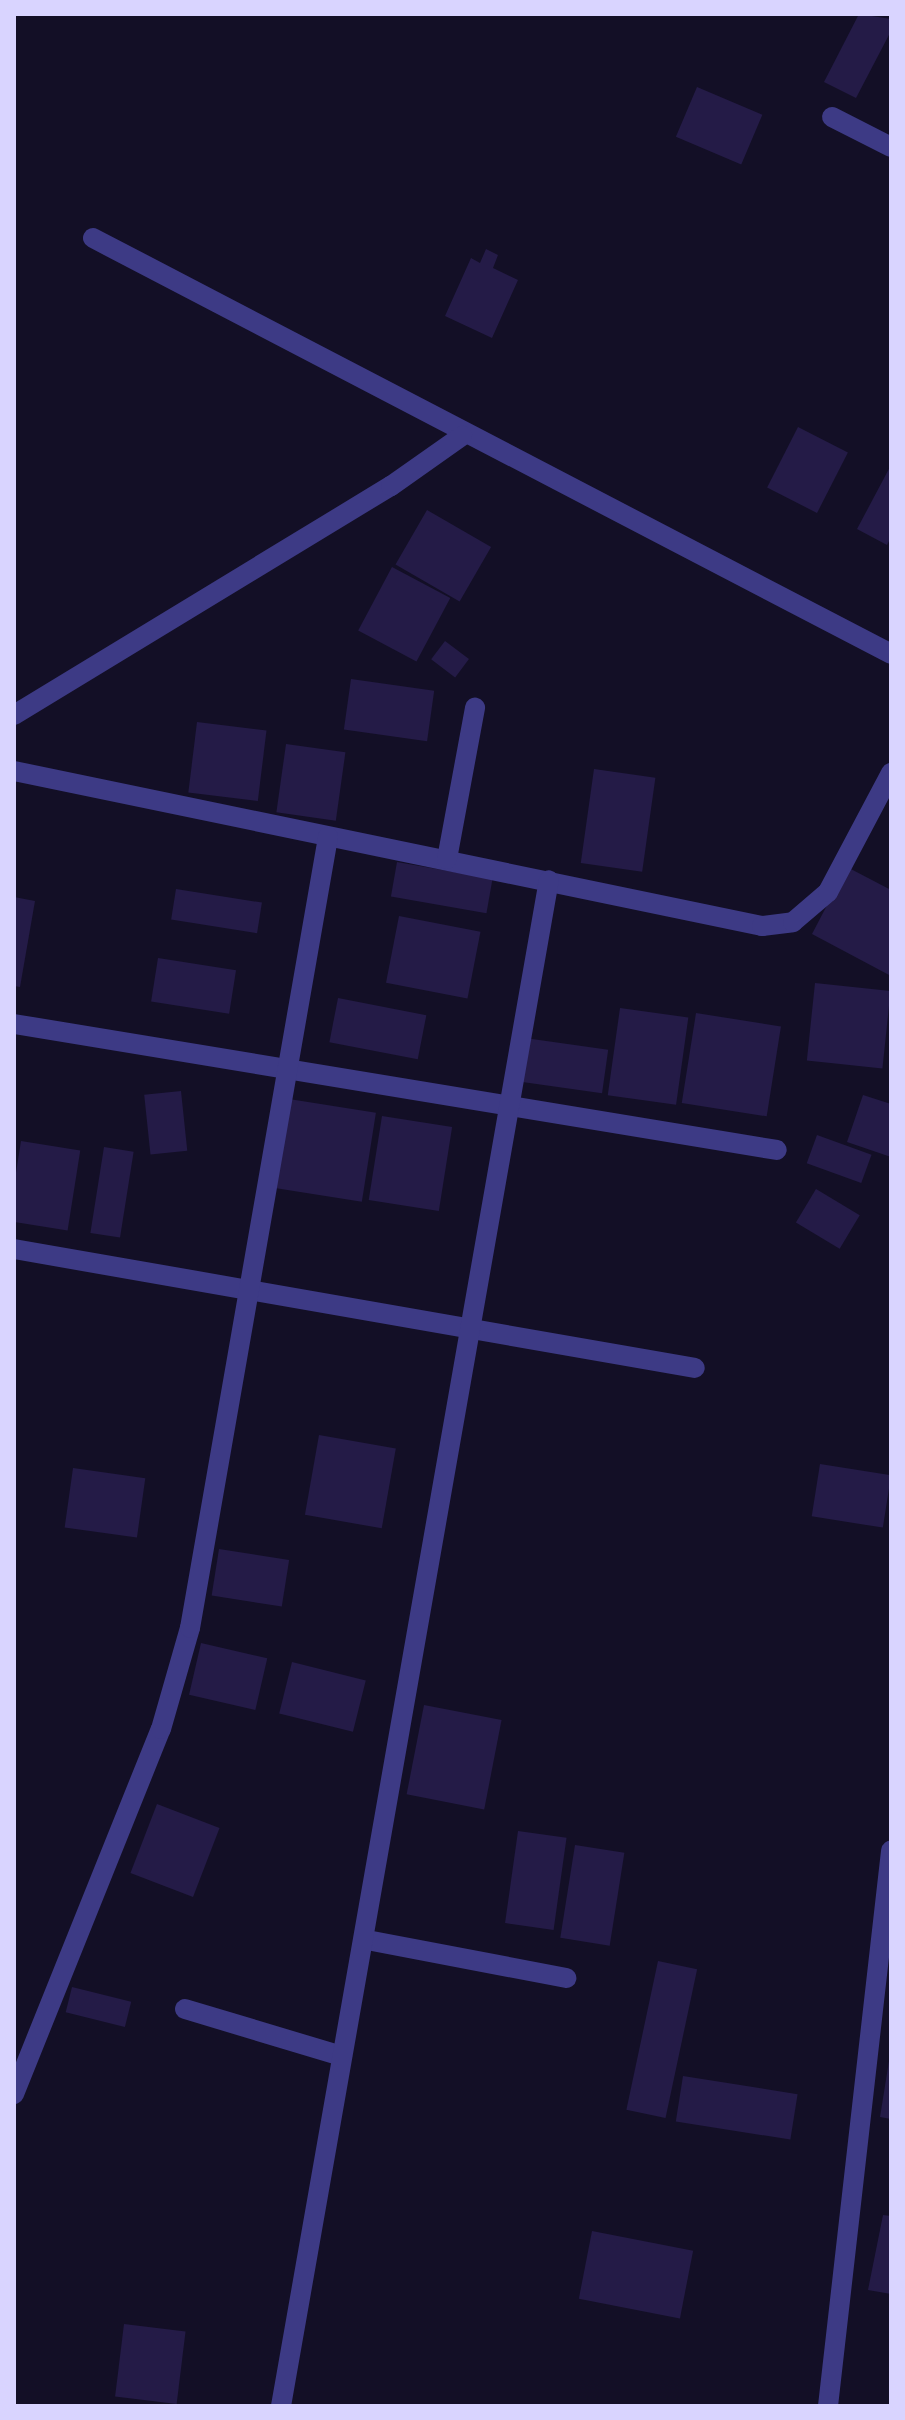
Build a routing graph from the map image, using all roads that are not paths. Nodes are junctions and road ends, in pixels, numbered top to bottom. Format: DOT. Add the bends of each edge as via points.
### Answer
graph roads {
  1 [pos="832,117"];
  2 [pos="891,147"];
  3 [pos="93,238"];
  4 [pos="462,436"];
  5 [pos="891,654"];
  6 [pos="475,708"];
  7 [pos="14,715"];
  8 [pos="14,771"];
  9 [pos="891,773"];
  10 [pos="328,837"];
  11 [pos="447,859"];
  12 [pos="549,880"];
  13 [pos="14,1024"];
  14 [pos="286,1071"];
  15 [pos="507,1108"];
  16 [pos="777,1150"];
  17 [pos="14,1249"];
  18 [pos="247,1285"];
  19 [pos="472,1328"];
  20 [pos="695,1368"];
  21 [pos="891,1851"];
  22 [pos="367,1940"];
  23 [pos="566,1978"];
  24 [pos="185,2009"];
  25 [pos="342,2056"];
  26 [pos="14,2094"];
  27 [pos="281,2406"];
  28 [pos="828,2406"];
  1 -- 2 [label="street"];
  3 -- 4 [label="street"];
  4 -- 5 [label="street"];
  4 -- 7 [label="street" via="391,486"];
  6 -- 11 [label="street"];
  8 -- 10 [label="street"];
  9 -- 12 [label="street" via="828,892 793,922 762,926"];
  10 -- 11 [label="street"];
  10 -- 14 [label="street"];
  11 -- 12 [label="street"];
  12 -- 15 [label="street"];
  13 -- 14 [label="street"];
  14 -- 15 [label="street"];
  14 -- 18 [label="street"];
  15 -- 16 [label="street"];
  15 -- 19 [label="street"];
  17 -- 18 [label="street"];
  18 -- 19 [label="street"];
  18 -- 26 [label="street" via="190,1628 166,1715"];
  19 -- 20 [label="street"];
  19 -- 22 [label="street"];
  21 -- 28 [label="street"];
  22 -- 23 [label="street"];
  22 -- 25 [label="street"];
  24 -- 25 [label="street"];
  25 -- 27 [label="street"];
}
